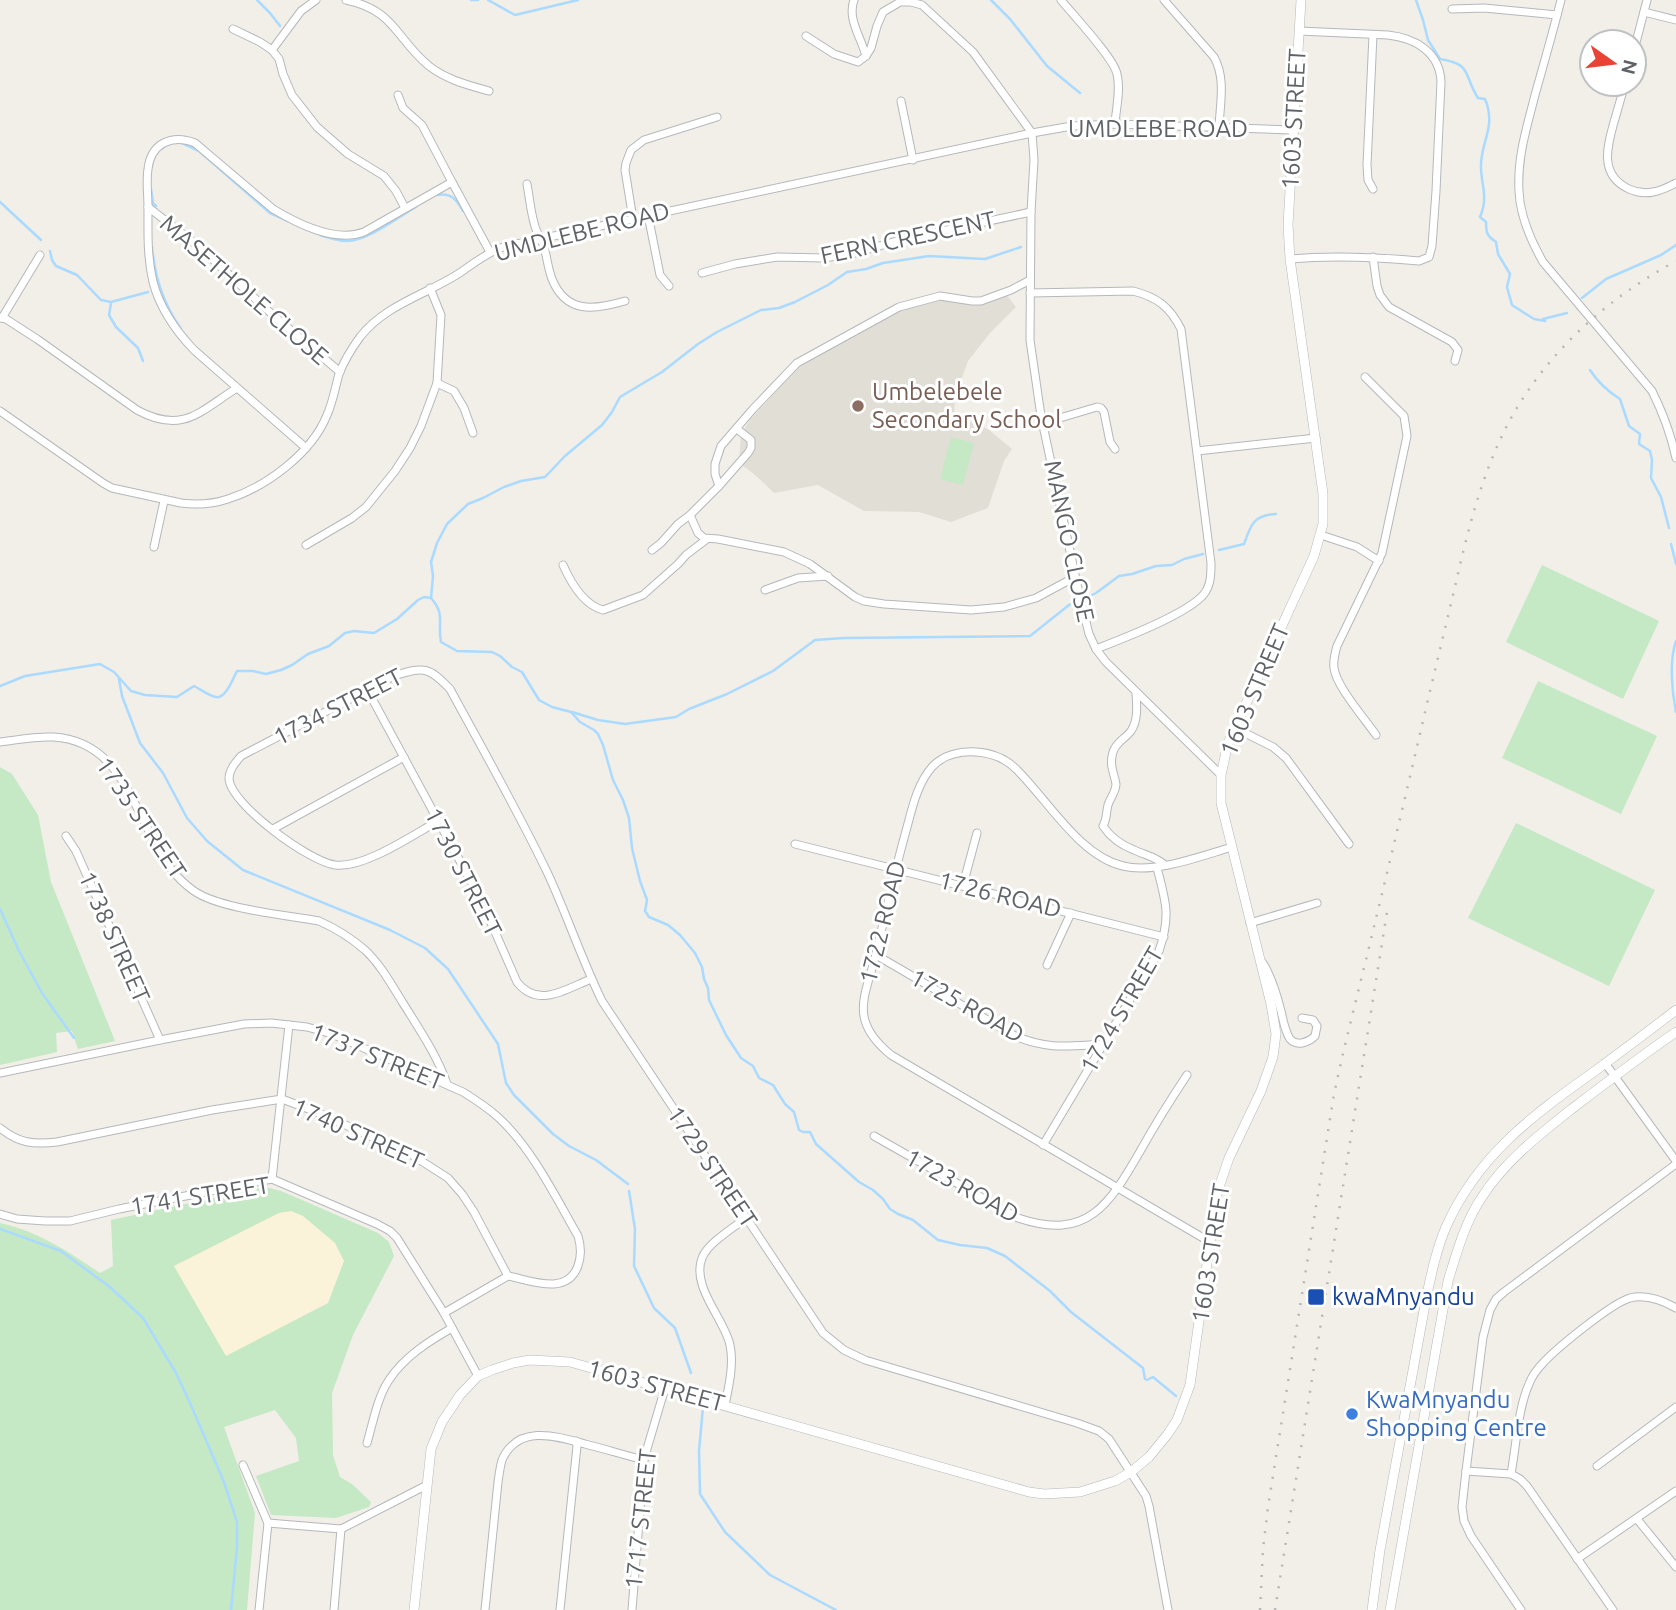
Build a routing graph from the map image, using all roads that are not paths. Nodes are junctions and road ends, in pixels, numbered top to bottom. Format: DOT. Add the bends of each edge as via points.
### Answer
graph roads {
  1 [pos="316,0"];
  2 [pos="346,0"];
  3 [pos="854,0"];
  4 [pos="1061,0"];
  5 [pos="1164,0"];
  6 [pos="1301,0"];
  7 [pos="1561,0"];
  8 [pos="1647,0"];
  9 [pos="899,1"];
  10 [pos="1485,4"];
  11 [pos="1452,9"];
  12 [pos="1644,12"];
  13 [pos="1557,15"];
  14 [pos="1676,20"];
  15 [pos="1640,28"];
  16 [pos="233,29"];
  17 [pos="1299,32"];
  18 [pos="1373,35"];
  19 [pos="806,36"];
  20 [pos="272,50"];
  21 [pos="866,56"];
  22 [pos="489,91"];
  23 [pos="398,95"];
  24 [pos="1621,98"];
  25 [pos="901,101"];
  26 [pos="717,117"];
  27 [pos="1115,124"];
  28 [pos="1219,127"];
  29 [pos="1294,130"];
  30 [pos="1032,133"];
  31 [pos="913,160"];
  32 [pos="452,182"];
  33 [pos="1676,183"];
  34 [pos="527,184"];
  35 [pos="1373,188"];
  36 [pos="148,207"];
  37 [pos="405,208"];
  38 [pos="1031,212"];
  39 [pos="648,215"];
  40 [pos="633,219"];
  41 [pos="540,238"];
  42 [pos="490,252"];
  43 [pos="40,255"];
  44 [pos="1373,257"];
  45 [pos="1290,260"];
  46 [pos="702,272"];
  47 [pos="1030,281"];
  48 [pos="669,286"];
  49 [pos="430,288"];
  50 [pos="1030,293"];
  51 [pos="625,301"];
  52 [pos="1,318"];
  53 [pos="1455,361"];
  54 [pos="340,372"];
  55 [pos="1365,377"];
  56 [pos="437,383"];
  57 [pos="237,388"];
  58 [pos="0,411"];
  59 [pos="1043,424"];
  60 [pos="737,429"];
  61 [pos="473,433"];
  62 [pos="1673,433"];
  63 [pos="1315,438"];
  64 [pos="306,448"];
  65 [pos="1115,449"];
  66 [pos="1196,451"];
  67 [pos="1676,458"];
  68 [pos="719,486"];
  69 [pos="164,500"];
  70 [pos="690,515"];
  71 [pos="1321,535"];
  72 [pos="707,539"];
  73 [pos="306,545"];
  74 [pos="154,547"];
  75 [pos="652,550"];
  76 [pos="1378,561"];
  77 [pos="563,565"];
  78 [pos="828,576"];
  79 [pos="1076,577"];
  80 [pos="765,590"];
  81 [pos="1096,649"];
  82 [pos="450,690"];
  83 [pos="368,691"];
  84 [pos="1136,693"];
  85 [pos="1235,728"];
  86 [pos="1376,735"];
  87 [pos="0,742"];
  88 [pos="404,757"];
  89 [pos="1221,775"];
  90 [pos="438,821"];
  91 [pos="273,830"];
  92 [pos="977,833"];
  93 [pos="66,836"];
  94 [pos="796,844"];
  95 [pos="1349,844"];
  96 [pos="1232,847"];
  97 [pos="1161,867"];
  98 [pos="895,869"];
  99 [pos="963,886"];
  100 [pos="1317,903"];
  101 [pos="1071,912"];
  102 [pos="1250,923"];
  103 [pos="1164,937"];
  104 [pos="876,955"];
  105 [pos="1260,960"];
  106 [pos="1047,965"];
  107 [pos="591,979"];
  108 [pos="1676,1010"];
  109 [pos="1302,1018"];
  110 [pos="289,1025"];
  111 [pos="1676,1031"];
  112 [pos="160,1040"];
  113 [pos="1103,1044"];
  114 [pos="1605,1063"];
  115 [pos="0,1073"];
  116 [pos="1187,1075"];
  117 [pos="1614,1076"];
  118 [pos="447,1084"];
  119 [pos="282,1099"];
  120 [pos="0,1128"];
  121 [pos="874,1136"];
  122 [pos="1043,1145"];
  123 [pos="1676,1162"];
  124 [pos="272,1179"];
  125 [pos="1118,1189"];
  126 [pos="0,1214"];
  127 [pos="746,1218"];
  128 [pos="1210,1242"];
  129 [pos="508,1276"];
  130 [pos="1676,1308"];
  131 [pos="444,1313"];
  132 [pos="452,1328"];
  133 [pos="478,1376"];
  134 [pos="665,1388"];
  135 [pos="724,1405"];
  136 [pos="1676,1407"];
  137 [pos="576,1441"];
  138 [pos="367,1443"];
  139 [pos="644,1460"];
  140 [pos="243,1465"];
  141 [pos="1597,1466"];
  142 [pos="1465,1471"];
  143 [pos="1131,1472"];
  144 [pos="1511,1474"];
  145 [pos="427,1485"];
  146 [pos="1676,1492"];
  147 [pos="1637,1519"];
  148 [pos="268,1523"];
  149 [pos="341,1529"];
  150 [pos="1577,1559"];
  151 [pos="1676,1567"];
  152 [pos="259,1610"];
  153 [pos="334,1610"];
  154 [pos="414,1610"];
  155 [pos="485,1610"];
  156 [pos="560,1610"];
  157 [pos="632,1610"];
  158 [pos="1168,1610"];
  159 [pos="1372,1610"];
  160 [pos="1391,1610"];
  161 [pos="1521,1610"];
  162 [pos="1613,1610"];
  1 -- 20 [label="street" via="301,11"];
  2 -- 22 [label="street" via="384,15 422,60 447,78"];
  3 -- 21 [label="street" via="852,18"];
  4 -- 27 [label="street" via="1116,70"];
  5 -- 28 [label="street" via="1219,65"];
  6 -- 17 [label="street, 1603 STREET"];
  7 -- 13 [label="street"];
  8 -- 12 [label="street"];
  9 -- 21 [label="street" via="883,12"];
  9 -- 30 [label="street" via="927,9 972,52"];
  10 -- 11 [label="street"];
  10 -- 13 [label="street"];
  12 -- 14 [label="street"];
  12 -- 15 [label="street"];
  13 -- 62 [label="street" via="1522,142 1519,193 1524,219 1543,262 1652,391"];
  16 -- 20 [label="street"];
  17 -- 18 [label="street"];
  17 -- 29 [label="street, 1603 STREET"];
  18 -- 35 [label="street" via="1367,165"];
  18 -- 44 [label="street" via="1394,35 1423,47 1438,65 1441,82 1431,253 1419,261"];
  19 -- 21 [label="street" via="841,58 858,62"];
  20 -- 37 [label="street" via="292,95 317,127 384,176"];
  23 -- 32 [label="street" via="403,108 422,125"];
  24 -- 33 [label="street" via="1608,144 1610,172 1620,185 1643,193"];
  25 -- 31 [label="street"];
  26 -- 40 [label="street" via="649,138 631,150 625,170"];
  27 -- 28 [label="street, UMDLEBE ROAD"];
  27 -- 30 [label="street, UMDLEBE ROAD"];
  28 -- 29 [label="street, UMDLEBE ROAD"];
  29 -- 45 [label="street, 1603 STREET"];
  30 -- 31 [label="street, UMDLEBE ROAD"];
  30 -- 38 [label="street, MANGO CLOSE"];
  31 -- 39 [label="street, UMDLEBE ROAD"];
  32 -- 37 [label="street"];
  32 -- 42 [label="street"];
  34 -- 41 [label="street"];
  36 -- 37 [label="street" via="147,170 152,155 164,143 179,139 195,144 273,209 324,232 354,236"];
  36 -- 54 [label="street, MASETHOLE CLOSE"];
  36 -- 57 [label="street" via="153,282 165,312 194,350"];
  38 -- 46 [label="street, FERN CRESCENT" via="845,255 771,258"];
  38 -- 47 [label="street, MANGO CLOSE"];
  39 -- 40 [label="street, UMDLEBE ROAD"];
  39 -- 48 [label="street" via="660,275"];
  40 -- 41 [label="street, UMDLEBE ROAD"];
  41 -- 42 [label="street, UMDLEBE ROAD"];
  41 -- 51 [label="street" via="551,277 567,302 588,307"];
  42 -- 49 [label="street, UMDLEBE ROAD"];
  43 -- 52 [label="street"];
  44 -- 45 [label="street"];
  44 -- 53 [label="street" via="1377,286 1385,302 1452,342 1458,350"];
  45 -- 63 [label="street, 1603 STREET"];
  47 -- 50 [label="street, MANGO CLOSE"];
  47 -- 60 [label="street" via="981,301 940,296 888,312 797,363"];
  49 -- 54 [label="street, UMDLEBE ROAD" via="378,318"];
  49 -- 56 [label="street" via="441,315"];
  50 -- 59 [label="street, MANGO CLOSE" via="1030,340"];
  50 -- 66 [label="street" via="1133,291 1168,308 1181,328"];
  52 -- 57 [label="street" via="137,410 156,418 180,421 193,417"];
  54 -- 64 [label="street, UMDLEBE ROAD" via="328,415"];
  55 -- 76 [label="street" via="1404,416 1407,429"];
  56 -- 61 [label="street" via="454,391"];
  56 -- 73 [label="street" via="410,448 366,507"];
  57 -- 64 [label="street"];
  58 -- 69 [label="street, UMDLEBE ROAD" via="112,488"];
  59 -- 65 [label="street" via="1101,408"];
  59 -- 79 [label="street, MANGO CLOSE"];
  60 -- 68 [label="street" via="721,446 715,464"];
  60 -- 68 [label="street" via="751,440 751,448"];
  62 -- 67 [label="street"];
  63 -- 66 [label="street"];
  63 -- 71 [label="street, 1603 STREET" via="1323,494"];
  64 -- 69 [label="street, UMDLEBE ROAD" via="270,479 229,499 200,504"];
  66 -- 81 [label="street" via="1211,562 1205,593 1170,616"];
  68 -- 70 [label="street"];
  69 -- 74 [label="street"];
  70 -- 72 [label="street" via="698,533"];
  70 -- 75 [label="street"];
  71 -- 76 [label="street" via="1357,547"];
  71 -- 85 [label="street, 1603 STREET"];
  72 -- 77 [label="street" via="643,594 603,610 580,595"];
  72 -- 78 [label="street" via="784,552"];
  76 -- 86 [label="street" via="1337,646 1334,667 1338,682"];
  78 -- 79 [label="street" via="864,601 971,610 1018,604"];
  78 -- 80 [label="street" via="798,578"];
  79 -- 81 [label="street, MANGO CLOSE"];
  81 -- 84 [label="street, MANGO CLOSE"];
  82 -- 83 [label="street, 1734 STREET" via="432,672 411,670"];
  82 -- 107 [label="street, 1729 STREET" via="549,876"];
  83 -- 88 [label="street, 1730 STREET"];
  83 -- 91 [label="street, 1734 STREET" via="234,763 230,783 237,798"];
  84 -- 89 [label="street, MANGO CLOSE"];
  84 -- 97 [label="street" via="1135,723 1114,749 1111,766 1116,784 1103,826 1122,845 1156,858"];
  85 -- 89 [label="street, 1603 STREET"];
  85 -- 95 [label="street" via="1286,758"];
  87 -- 118 [label="street, 1735 STREET" via="52,737 91,747 114,769 170,869 197,893 221,903 318,921 355,942 379,965"];
  88 -- 90 [label="street, 1730 STREET"];
  88 -- 91 [label="street"];
  89 -- 96 [label="street, 1603 STREET"];
  90 -- 91 [label="street" via="373,856 337,866 312,858"];
  90 -- 107 [label="street, 1730 STREET" via="522,989 545,996"];
  92 -- 99 [label="street"];
  93 -- 112 [label="street, 1738 STREET"];
  94 -- 98 [label="street, 1726 ROAD"];
  96 -- 97 [label="street, 1722 ROAD"];
  96 -- 102 [label="street, 1603 STREET"];
  97 -- 98 [label="street, 1722 ROAD" via="1124,867 1098,856 1011,765 992,754 970,751 947,756 931,768 919,789"];
  97 -- 103 [label="street, 1724 STREET" via="1167,905"];
  98 -- 99 [label="street, 1726 ROAD"];
  98 -- 104 [label="street, 1722 ROAD"];
  99 -- 101 [label="street, 1726 ROAD"];
  100 -- 102 [label="street"];
  101 -- 103 [label="street, 1726 ROAD"];
  101 -- 106 [label="street"];
  102 -- 105 [label="street, 1603 STREET"];
  103 -- 113 [label="street, 1724 STREET"];
  104 -- 113 [label="street, 1725 ROAD" via="1025,1041 1051,1047"];
  104 -- 122 [label="street, 1722 ROAD" via="863,1008 865,1023 877,1041 891,1055"];
  105 -- 109 [label="street" via="1276,991 1290,1038 1299,1043 1313,1039 1317,1026"];
  105 -- 128 [label="street, 1603 STREET" via="1274,1018 1274,1051 1221,1179"];
  107 -- 127 [label="street, 1729 STREET"];
  108 -- 114 [label="street"];
  110 -- 112 [label="street, 1737 STREET" via="258,1023"];
  110 -- 118 [label="street, 1737 STREET" via="332,1034"];
  110 -- 119 [label="street"];
  111 -- 117 [label="street"];
  112 -- 115 [label="street, 1737 STREET"];
  113 -- 122 [label="street, 1724 STREET"];
  114 -- 117 [label="street"];
  114 -- 159 [label="street" via="1506,1140 1468,1188 1445,1228 1427,1294"];
  116 -- 125 [label="street, 1723 ROAD"];
  117 -- 123 [label="street"];
  117 -- 160 [label="street" via="1522,1149 1482,1196 1461,1240 1446,1293"];
  118 -- 129 [label="street, 1737 STREET" via="482,1104 518,1139 578,1236 577,1269 563,1282"];
  119 -- 120 [label="street, 1740 STREET" via="39,1144 24,1142"];
  119 -- 124 [label="street"];
  119 -- 129 [label="street, 1740 STREET" via="412,1155 448,1178 474,1213"];
  121 -- 125 [label="street, 1723 ROAD" via="1033,1224 1066,1225 1090,1217"];
  122 -- 125 [label="street, 1722 ROAD"];
  123 -- 142 [label="street" via="1496,1299 1483,1337"];
  124 -- 126 [label="street, 1741 STREET" via="70,1221"];
  124 -- 131 [label="street, 1741 STREET" via="390,1231"];
  125 -- 128 [label="street, 1722 ROAD"];
  127 -- 135 [label="street" via="711,1246 700,1267 701,1283 730,1347"];
  127 -- 143 [label="street, 1729 STREET" via="833,1343 865,1360 1099,1432"];
  128 -- 143 [label="street, 1603 STREET" via="1185,1402 1167,1435"];
  129 -- 131 [label="street"];
  130 -- 144 [label="street" via="1647,1297 1615,1304 1545,1361 1527,1387"];
  131 -- 132 [label="street, 1741 STREET"];
  132 -- 133 [label="street, 1741 STREET"];
  132 -- 138 [label="street" via="416,1351 389,1380"];
  133 -- 134 [label="street, 1603 STREET" via="513,1363 548,1360"];
  133 -- 145 [label="street, 1603 STREET" via="442,1422 431,1449"];
  134 -- 135 [label="street, 1603 STREET"];
  134 -- 139 [label="street, 1717 STREET"];
  135 -- 143 [label="street, 1603 STREET" via="1028,1492 1080,1492"];
  136 -- 141 [label="street"];
  137 -- 139 [label="street"];
  137 -- 155 [label="street" via="537,1434 509,1448 498,1482"];
  137 -- 156 [label="street"];
  139 -- 157 [label="street, 1717 STREET"];
  140 -- 148 [label="street"];
  142 -- 144 [label="street"];
  142 -- 161 [label="street" via="1464,1521"];
  143 -- 158 [label="street, 1729 STREET" via="1149,1506"];
  144 -- 150 [label="street" via="1527,1486"];
  145 -- 149 [label="street"];
  145 -- 154 [label="street, 1603 STREET"];
  146 -- 147 [label="street"];
  147 -- 150 [label="street"];
  147 -- 151 [label="street"];
  148 -- 149 [label="street"];
  148 -- 152 [label="street"];
  149 -- 153 [label="street"];
  150 -- 162 [label="street"];
}
